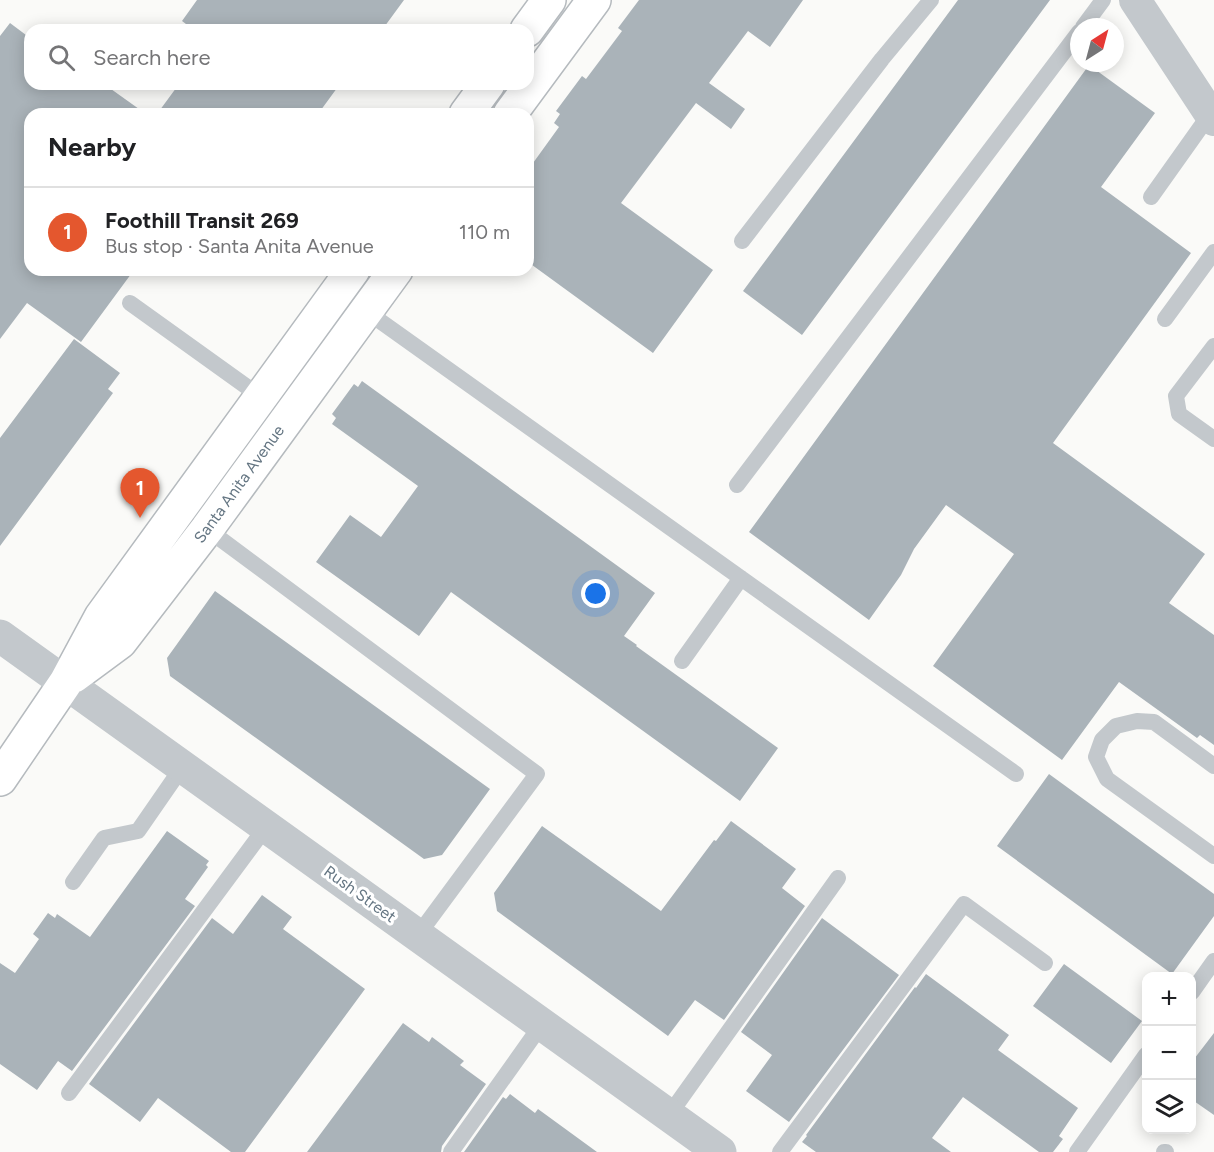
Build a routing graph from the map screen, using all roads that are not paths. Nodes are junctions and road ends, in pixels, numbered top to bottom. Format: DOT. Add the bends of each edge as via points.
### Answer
graph roads {
  1 [pos="549,0"];
  2 [pos="931,0"];
  3 [pos="1103,0"];
  4 [pos="1136,0"];
  5 [pos="579,5"];
  6 [pos="1090,18"];
  7 [pos="531,24"];
  8 [pos="1070,44"];
  9 [pos="534,76"];
  10 [pos="484,90"];
  11 [pos="525,90"];
  12 [pos="470,108"];
  13 [pos="514,108"];
  14 [pos="1212,117"];
  15 [pos="1150,197"];
  16 [pos="742,241"];
  17 [pos="1214,252"];
  18 [pos="349,276"];
  19 [pos="392,276"];
  20 [pos="130,303"];
  21 [pos="366,311"];
  22 [pos="1166,320"];
  23 [pos="1214,346"];
  24 [pos="261,397"];
  25 [pos="1214,438"];
  26 [pos="737,485"];
  27 [pos="207,529"];
  28 [pos="741,578"];
  29 [pos="0,636"];
  30 [pos="682,662"];
  31 [pos="66,682"];
  32 [pos="183,766"];
  33 [pos="1214,766"];
  34 [pos="1016,774"];
  35 [pos="0,779"];
  36 [pos="266,826"];
  37 [pos="1214,856"];
  38 [pos="838,878"];
  39 [pos="73,882"];
  40 [pos="418,935"];
  41 [pos="1214,961"];
  42 [pos="1045,963"];
  43 [pos="1196,985"];
  44 [pos="542,1024"];
  45 [pos="1142,1061"];
  46 [pos="69,1093"];
  47 [pos="669,1115"];
  48 [pos="451,1152"];
  49 [pos="720,1152"];
  50 [pos="780,1152"];
  51 [pos="1077,1152"];
  1 -- 7 [label="main road"];
  2 -- 16 [label="lane"];
  3 -- 6 [label="lane"];
  4 -- 14 [label="street"];
  5 -- 9 [label="main road"];
  8 -- 26 [label="lane"];
  10 -- 12 [label="main road"];
  11 -- 13 [label="main road"];
  14 -- 15 [label="lane"];
  17 -- 22 [label="lane"];
  18 -- 24 [label="main road, Santa Anita Avenue"];
  19 -- 21 [label="main road, Santa Anita Avenue"];
  20 -- 24 [label="lane"];
  21 -- 27 [label="main road, Santa Anita Avenue"];
  21 -- 28 [label="lane"];
  23 -- 25 [label="lane" via="1176,396 1179,414"];
  24 -- 31 [label="main road, Santa Anita Avenue" via="101,617"];
  27 -- 31 [label="main road, Santa Anita Avenue" via="120,642"];
  27 -- 40 [label="lane" via="537,774"];
  28 -- 30 [label="lane"];
  28 -- 34 [label="lane"];
  29 -- 31 [label="street, Rush Street"];
  31 -- 32 [label="street, Rush Street"];
  31 -- 35 [label="main road, Santa Anita Avenue"];
  32 -- 36 [label="street, Rush Street"];
  32 -- 39 [label="lane" via="138,831 104,838"];
  33 -- 37 [label="lane" via="1154,722 1145,721 1116,726 1102,740 1096,757 1107,779"];
  36 -- 40 [label="street, Rush Street"];
  36 -- 46 [label="lane"];
  38 -- 47 [label="lane"];
  40 -- 44 [label="street, Rush Street"];
  41 -- 43 [label="lane"];
  42 -- 50 [label="lane" via="964,904"];
  44 -- 47 [label="street, Rush Street"];
  44 -- 48 [label="lane"];
  45 -- 51 [label="lane"];
  47 -- 49 [label="street, Rush Street"];
}
